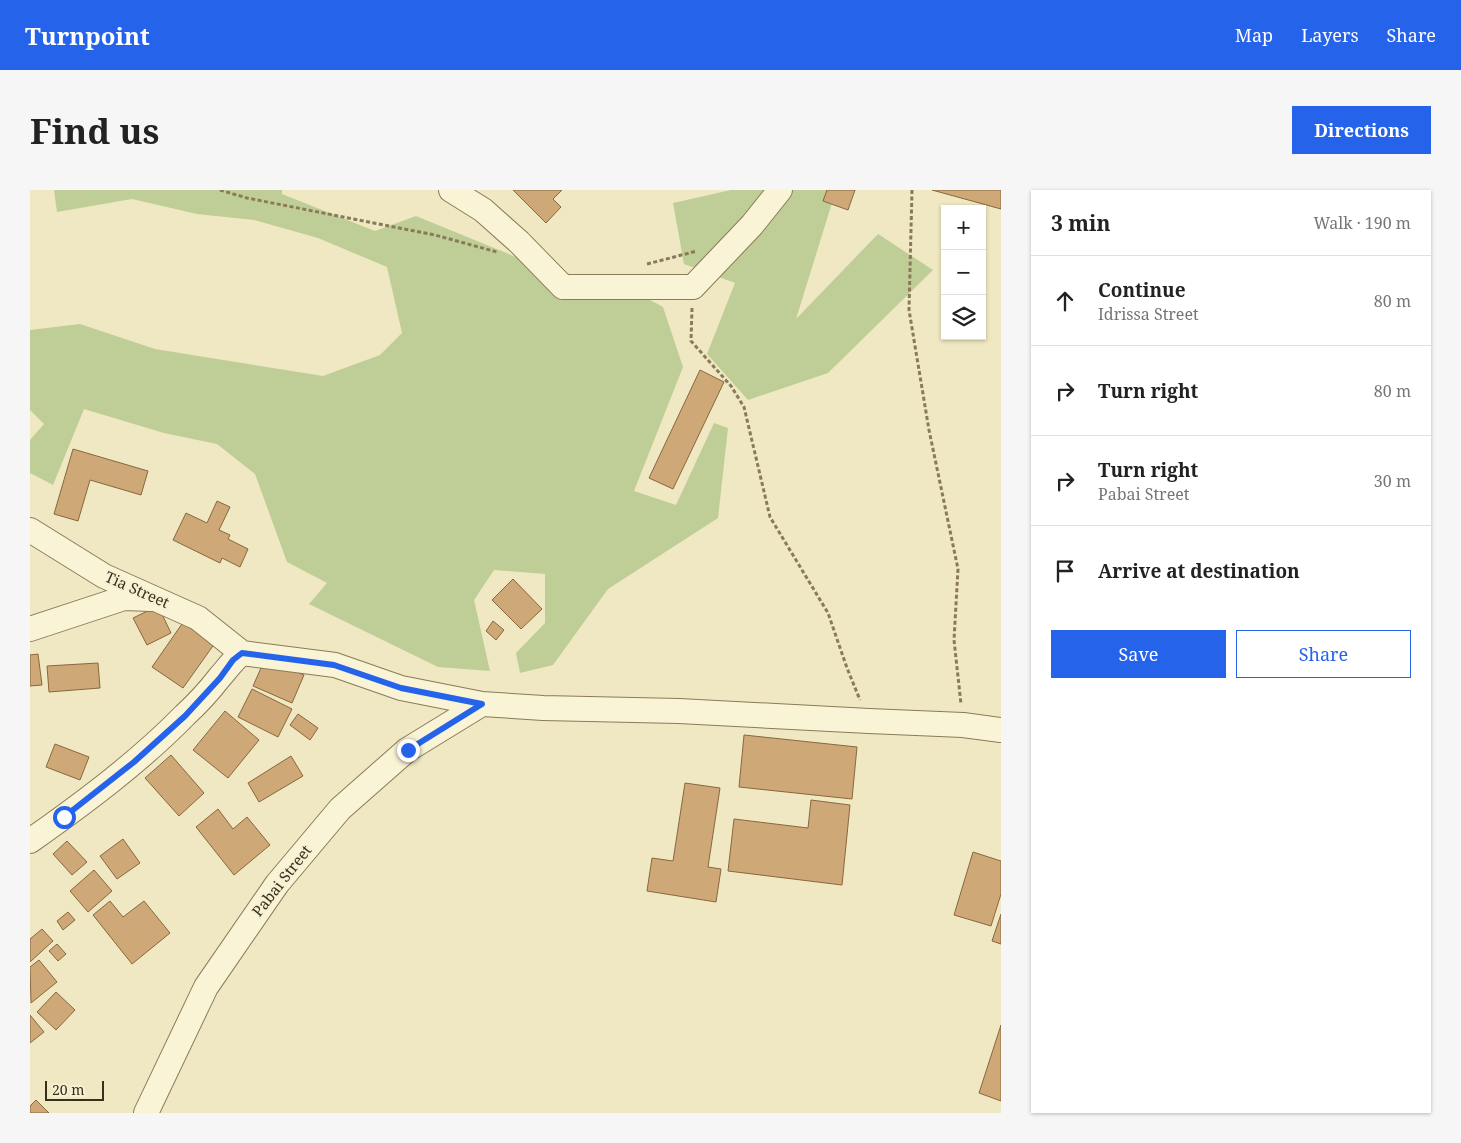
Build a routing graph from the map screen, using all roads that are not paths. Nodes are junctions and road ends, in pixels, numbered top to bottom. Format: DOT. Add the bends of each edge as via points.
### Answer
graph roads {
  1 [pos="451,190"];
  2 [pos="780,190"];
  3 [pos="30,530"];
  4 [pos="160,600"];
  5 [pos="30,629"];
  6 [pos="242,653"];
  7 [pos="482,704"];
  8 [pos="1001,730"];
  9 [pos="30,841"];
  10 [pos="146,1113"];
  1 -- 2 [label="street" via="483,210 563,287 693,287 752,225"];
  3 -- 4 [label="street, Tia Street" via="104,576"];
  4 -- 5 [label="street" via="124,598"];
  4 -- 6 [label="street, Tia Street" via="198,618"];
  6 -- 7 [label="street" via="334,665 401,688"];
  6 -- 9 [label="street" via="185,716 134,762"];
  7 -- 8 [label="street" via="962,725"];
  7 -- 10 [label="street, Pabai Street" via="408,750 347,802 277,884 206,987"];
}
